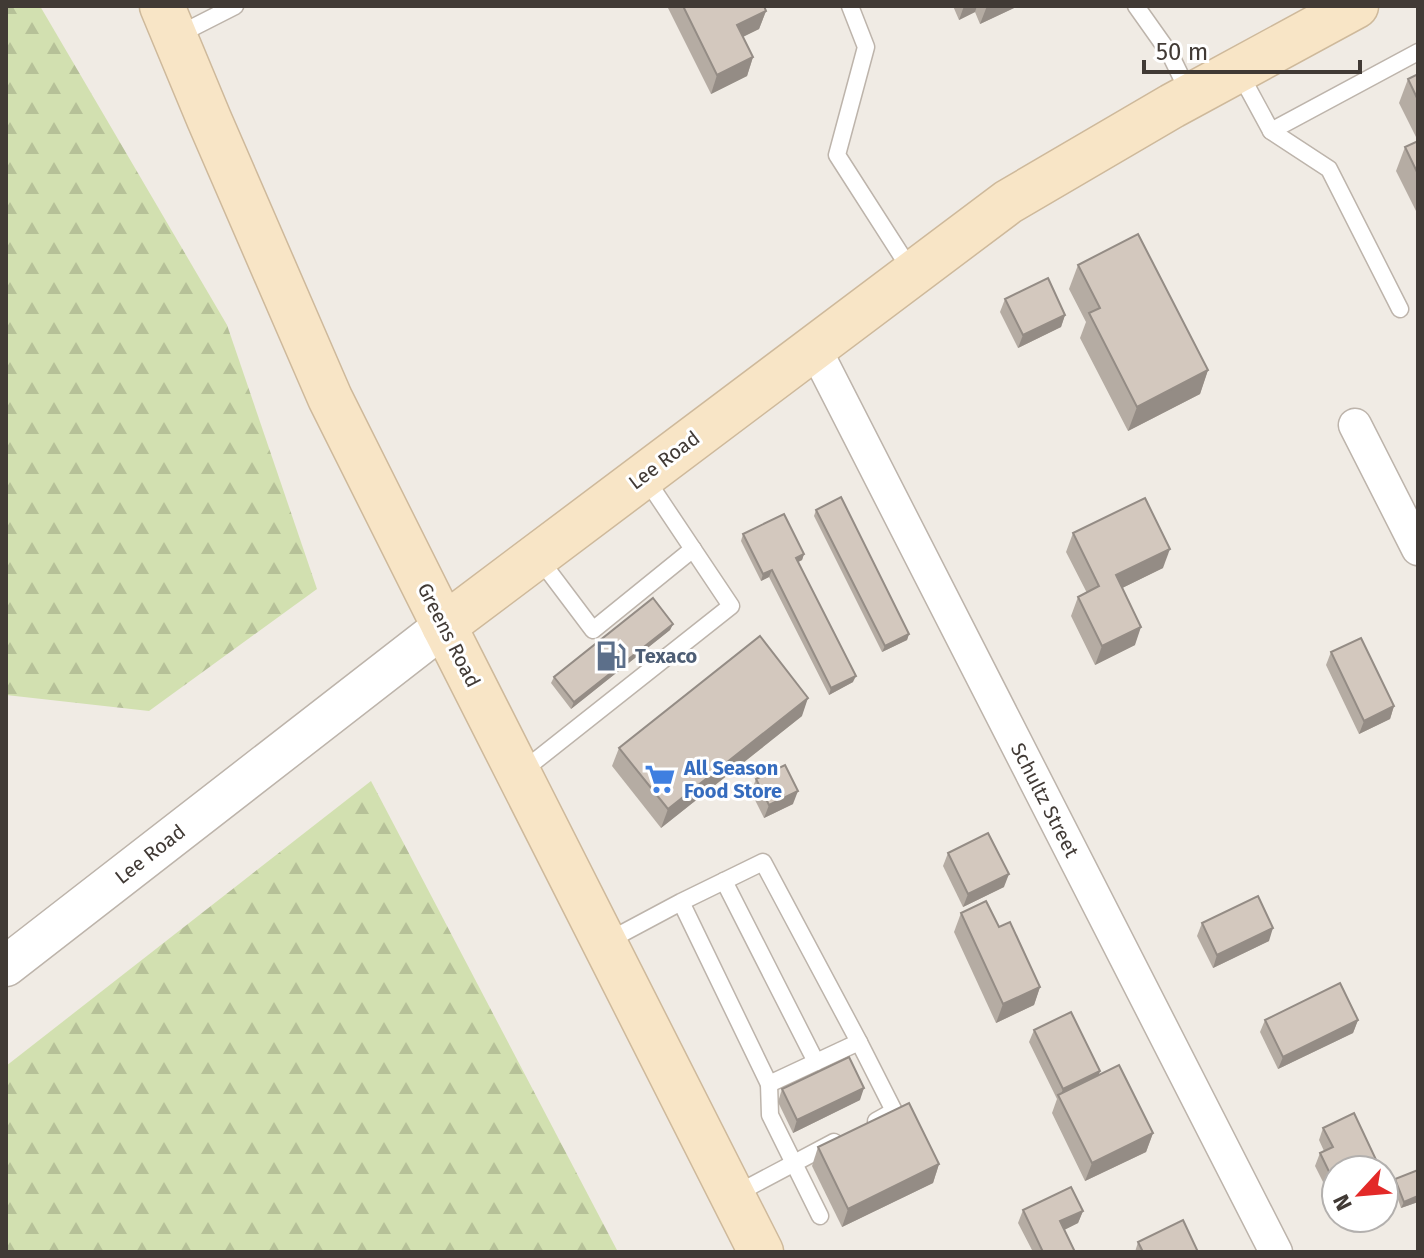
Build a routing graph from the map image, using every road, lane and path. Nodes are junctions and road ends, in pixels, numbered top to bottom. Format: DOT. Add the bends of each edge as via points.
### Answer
graph roads {
  1 [pos="235,6"];
  2 [pos="850,6"];
  3 [pos="1136,6"];
  4 [pos="1356,6"];
  5 [pos="169,22"];
  6 [pos="1418,52"];
  7 [pos="1238,70"];
  8 [pos="1191,96"];
  9 [pos="1271,131"];
  10 [pos="913,273"];
  11 [pos="1400,309"];
  12 [pos="814,347"];
  13 [pos="1355,425"];
  14 [pos="643,475"];
  15 [pos="693,549"];
  16 [pos="1418,549"];
  17 [pos="537,556"];
  18 [pos="444,626"];
  19 [pos="519,774"];
  20 [pos="724,881"];
  21 [pos="681,902"];
  22 [pos="605,943"];
  23 [pos="6,966"];
  24 [pos="859,1042"];
  25 [pos="816,1062"];
  26 [pos="769,1084"];
  27 [pos="794,1163"];
  28 [pos="733,1195"];
  29 [pos="820,1216"];
  30 [pos="761,1252"];
  31 [pos="1276,1252"];
  1 -- 5 [label="lane"];
  2 -- 10 [label="lane" via="866,47 837,155"];
  3 -- 8 [label="lane"];
  4 -- 7 [label="main road, Lee Road"];
  5 -- 18 [label="main road, Greens Road" via="330,398"];
  6 -- 9 [label="lane"];
  7 -- 8 [label="main road, Lee Road"];
  7 -- 9 [label="lane"];
  8 -- 10 [label="main road, Lee Road" via="1008,202"];
  9 -- 11 [label="lane" via="1329,169"];
  10 -- 12 [label="main road, Lee Road"];
  12 -- 14 [label="main road, Lee Road"];
  12 -- 31 [label="street, Schultz Street"];
  13 -- 16 [label="street"];
  14 -- 15 [label="lane"];
  14 -- 17 [label="main road, Lee Road"];
  15 -- 17 [label="lane" via="593,630"];
  15 -- 19 [label="lane" via="731,606"];
  17 -- 18 [label="main road, Lee Road"];
  18 -- 19 [label="main road, Greens Road"];
  18 -- 23 [label="street, Lee Road"];
  19 -- 22 [label="main road, Greens Road"];
  20 -- 21 [label="lane"];
  20 -- 24 [label="lane" via="763,862"];
  20 -- 25 [label="lane"];
  21 -- 22 [label="lane"];
  21 -- 26 [label="lane"];
  22 -- 28 [label="main road, Greens Road"];
  24 -- 25 [label="lane"];
  24 -- 27 [label="lane" via="894,1111"];
  25 -- 26 [label="lane"];
  26 -- 27 [label="lane" via="770,1115"];
  27 -- 28 [label="lane"];
  27 -- 29 [label="lane"];
  28 -- 30 [label="main road, Greens Road"];
}
